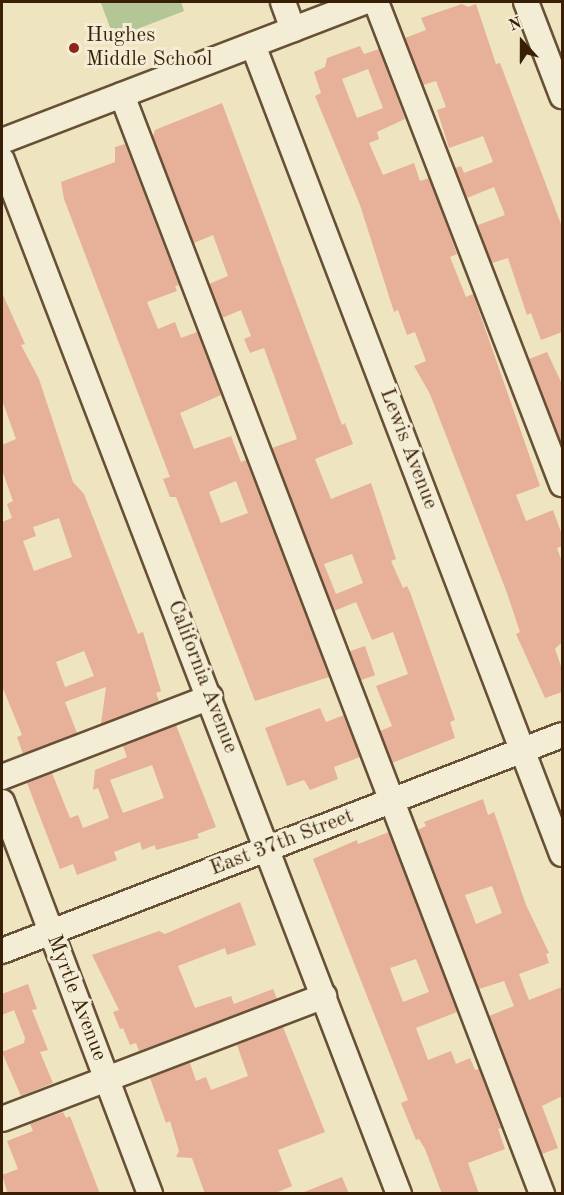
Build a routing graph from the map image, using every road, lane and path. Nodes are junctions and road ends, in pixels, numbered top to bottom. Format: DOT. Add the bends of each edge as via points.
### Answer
graph roads {
  1 [pos="283,2"];
  2 [pos="365,2"];
  3 [pos="376,2"];
  4 [pos="526,2"];
  5 [pos="339,6"];
  6 [pos="293,29"];
  7 [pos="253,45"];
  8 [pos="122,94"];
  9 [pos="562,96"];
  10 [pos="2,141"];
  11 [pos="2,160"];
  12 [pos="562,484"];
  13 [pos="210,697"];
  14 [pos="562,735"];
  15 [pos="524,750"];
  16 [pos="2,777"];
  17 [pos="393,800"];
  18 [pos="2,802"];
  19 [pos="267,849"];
  20 [pos="562,854"];
  21 [pos="52,932"];
  22 [pos="2,951"];
  23 [pos="324,996"];
  24 [pos="107,1079"];
  25 [pos="2,1119"];
  26 [pos="150,1194"];
  27 [pos="399,1194"];
  28 [pos="542,1194"];
  1 -- 6 [label="street"];
  2 -- 5 [label="street"];
  3 -- 12 [label="street"];
  4 -- 9 [label="street"];
  5 -- 6 [label="street"];
  6 -- 7 [label="street"];
  7 -- 8 [label="street"];
  7 -- 15 [label="street, Lewis Avenue"];
  8 -- 10 [label="street"];
  8 -- 17 [label="street"];
  11 -- 13 [label="street, California Avenue"];
  13 -- 16 [label="street"];
  13 -- 19 [label="street, California Avenue"];
  14 -- 15 [label="street, East 37th Street"];
  15 -- 17 [label="street, East 37th Street"];
  15 -- 20 [label="street, Lewis Avenue"];
  17 -- 19 [label="street, East 37th Street"];
  17 -- 28 [label="street"];
  18 -- 21 [label="street, Myrtle Avenue"];
  19 -- 21 [label="street, East 37th Street"];
  19 -- 23 [label="street, California Avenue"];
  21 -- 22 [label="street, East 37th Street"];
  21 -- 24 [label="street, Myrtle Avenue"];
  23 -- 24 [label="street"];
  23 -- 27 [label="street, California Avenue"];
  24 -- 25 [label="street"];
  24 -- 26 [label="street, Myrtle Avenue"];
}
